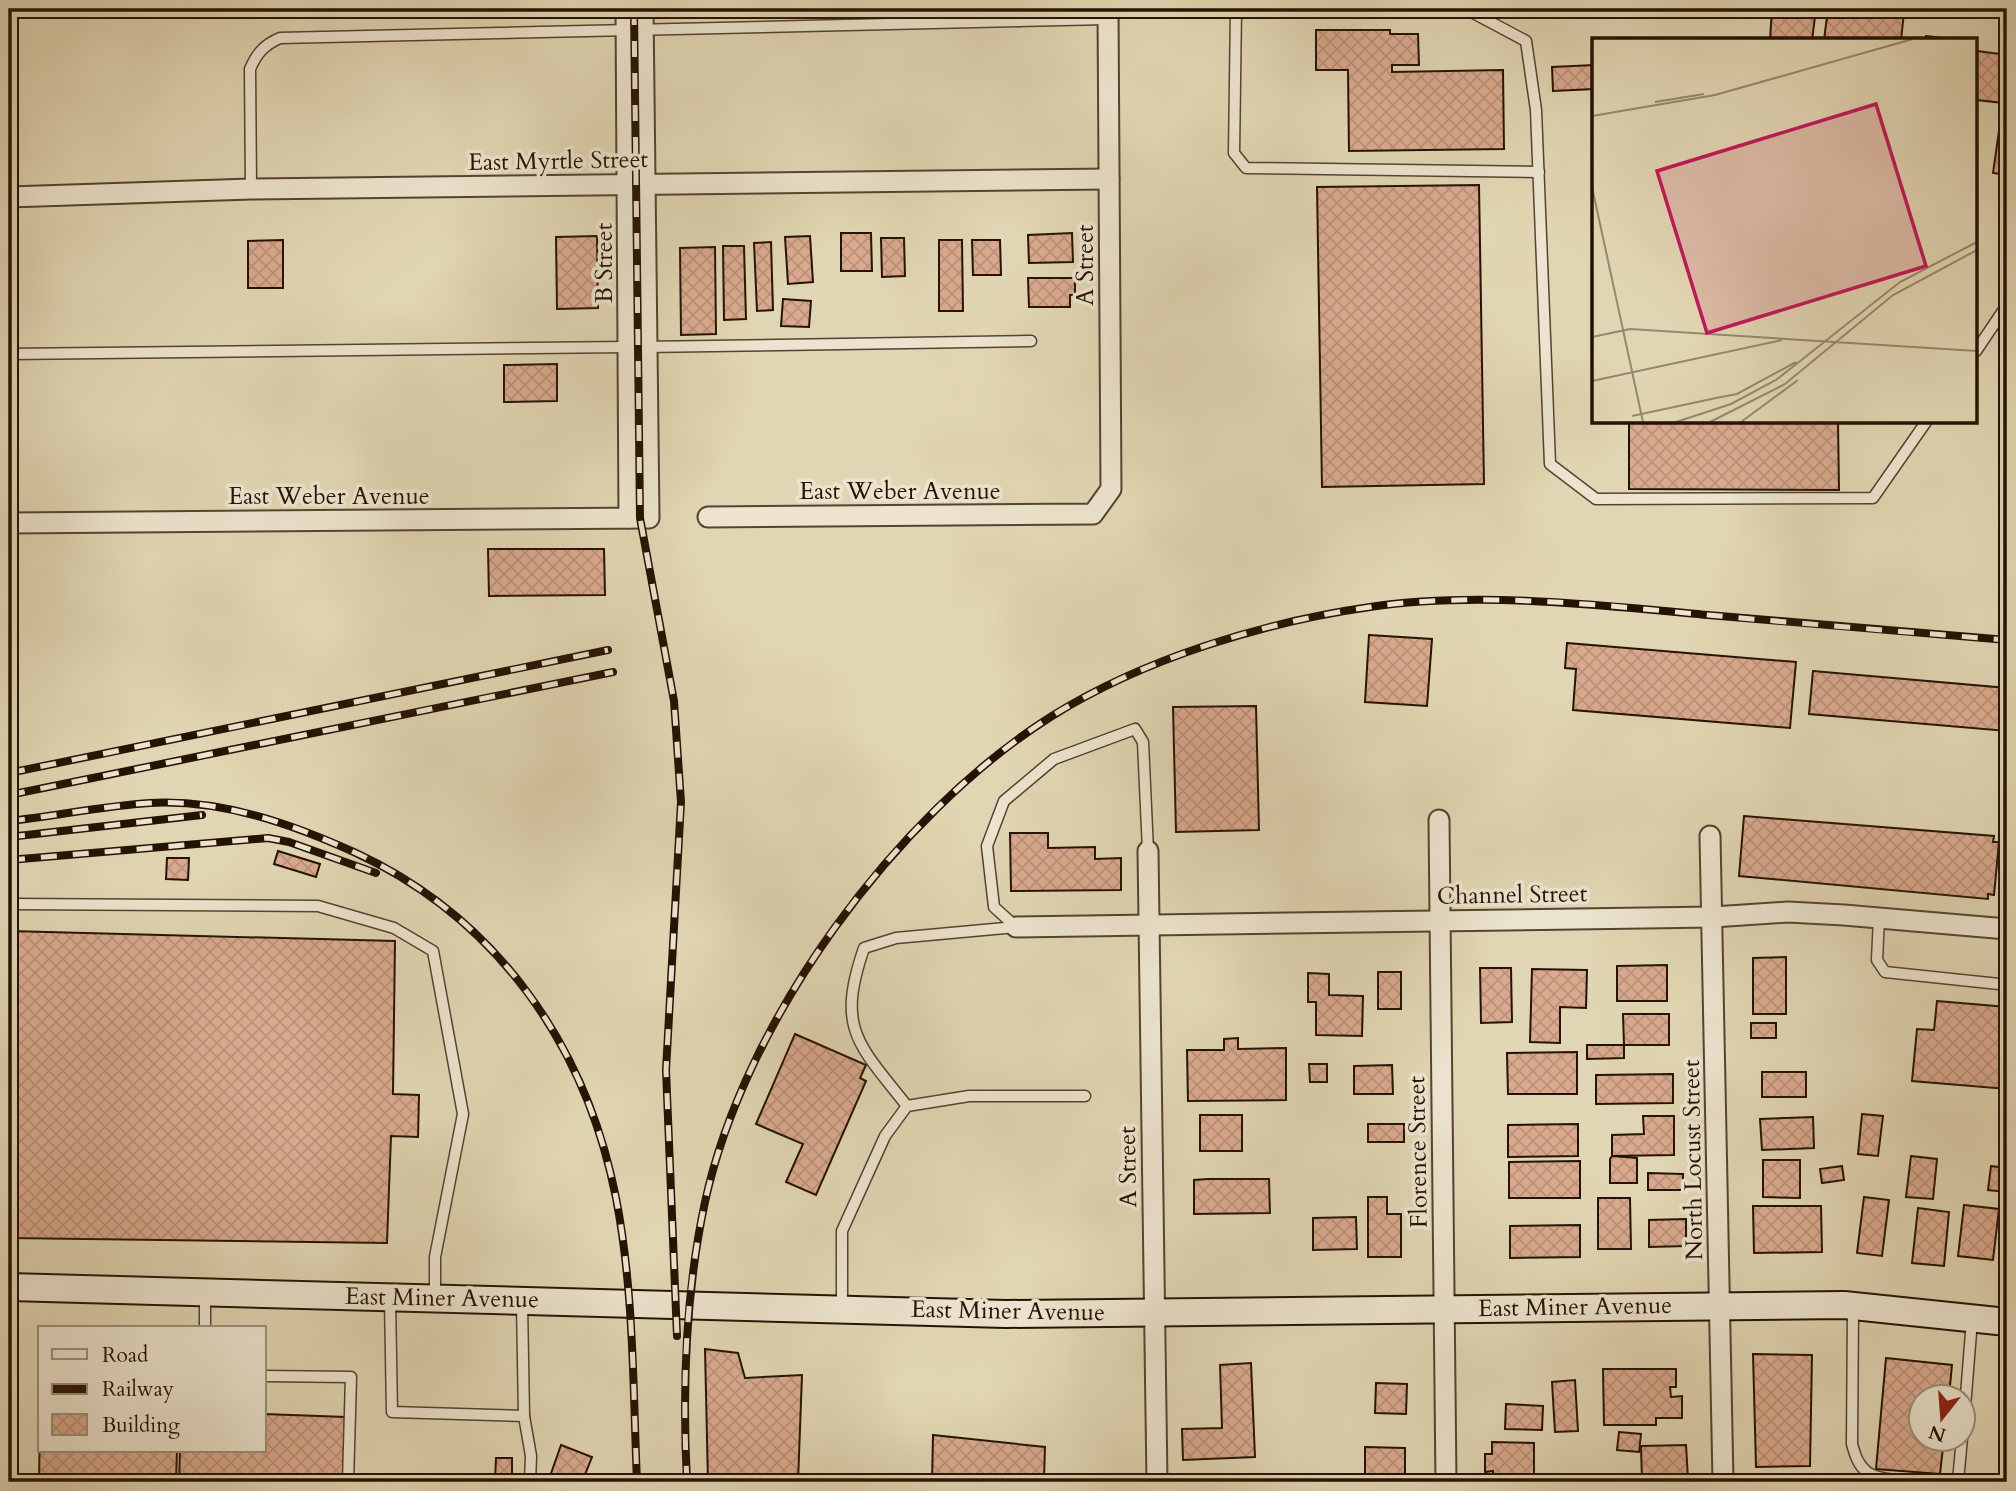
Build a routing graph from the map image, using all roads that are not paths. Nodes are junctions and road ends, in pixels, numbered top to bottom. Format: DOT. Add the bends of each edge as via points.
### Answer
graph roads {
  1 [pos="626,9"];
  2 [pos="643,9"];
  3 [pos="1018,9"];
  4 [pos="1236,9"];
  5 [pos="1466,9"];
  6 [pos="1108,14"];
  7 [pos="1019,22"];
  8 [pos="635,30"];
  9 [pos="1539,172"];
  10 [pos="1109,179"];
  11 [pos="637,184"];
  12 [pos="251,189"];
  13 [pos="9,197"];
  14 [pos="2007,306"];
  15 [pos="1031,341"];
  16 [pos="638,347"];
  17 [pos="1978,348"];
  18 [pos="9,354"];
  19 [pos="1925,424"];
  20 [pos="1093,514"];
  21 [pos="708,517"];
  22 [pos="629,518"];
  23 [pos="9,523"];
  24 [pos="1439,820"];
  25 [pos="1710,836"];
  26 [pos="1148,851"];
  27 [pos="9,904"];
  28 [pos="1713,917"];
  29 [pos="1879,918"];
  30 [pos="1439,921"];
  31 [pos="1150,925"];
  32 [pos="1016,927"];
  33 [pos="2007,929"];
  34 [pos="2007,979"];
  35 [pos="1085,1096"];
  36 [pos="907,1106"];
  37 [pos="9,1287"];
  38 [pos="205,1292"];
  39 [pos="390,1296"];
  40 [pos="435,1298"];
  41 [pos="522,1300"];
  42 [pos="1721,1304"];
  43 [pos="1853,1306"];
  44 [pos="842,1308"];
  45 [pos="1444,1310"];
  46 [pos="1154,1312"];
  47 [pos="1972,1318"];
  48 [pos="2007,1322"];
  49 [pos="205,1326"];
  50 [pos="266,1376"];
  51 [pos="1967,1382"];
  52 [pos="524,1416"];
  53 [pos="1961,1452"];
  54 [pos="1958,1480"];
  55 [pos="2007,1480"];
  56 [pos="348,1482"];
  57 [pos="530,1482"];
  58 [pos="1157,1482"];
  59 [pos="1446,1482"];
  60 [pos="1723,1482"];
  1 -- 8 [label="street, B Street"];
  2 -- 8 [label="street"];
  3 -- 7 [label="lane"];
  4 -- 9 [label="lane" via="1234,153 1246,167"];
  5 -- 9 [label="lane" via="1526,41"];
  6 -- 7 [label="lane"];
  6 -- 10 [label="street, A Street"];
  7 -- 8 [label="lane"];
  8 -- 11 [label="street, B Street"];
  8 -- 12 [label="lane" via="280,38 256,55 250,69"];
  9 -- 19 [label="lane" via="1550,464 1596,499 1873,498"];
  10 -- 11 [label="street, East Myrtle Street"];
  10 -- 20 [label="street, A Street" via="1111,489"];
  11 -- 12 [label="street, East Myrtle Street"];
  11 -- 16 [label="street, B Street"];
  12 -- 13 [label="street, East Myrtle Street"];
  14 -- 17 [label="lane"];
  15 -- 16 [label="lane"];
  16 -- 18 [label="lane"];
  16 -- 22 [label="street, B Street"];
  16 -- 22 [label="street, East Weber Avenue" via="649,518"];
  20 -- 21 [label="street, East Weber Avenue"];
  22 -- 23 [label="street, East Weber Avenue"];
  24 -- 30 [label="street, Florence Street"];
  25 -- 28 [label="street, North Locust Street"];
  26 -- 31 [label="street, A Street"];
  26 -- 32 [label="lane" via="1143,741 1135,729 1054,760 1004,801 987,846 994,907"];
  27 -- 40 [label="lane" via="318,906 394,928 433,951 463,1114 435,1257"];
  28 -- 29 [label="street, Channel Street" via="1788,912"];
  28 -- 30 [label="street, Channel Street"];
  28 -- 42 [label="street, North Locust Street"];
  29 -- 33 [label="street, Channel Street"];
  29 -- 34 [label="lane" via="1877,960 1885,972 1999,984"];
  30 -- 31 [label="street, Channel Street"];
  30 -- 45 [label="street, Florence Street"];
  31 -- 32 [label="street, Channel Street"];
  31 -- 46 [label="street, A Street"];
  32 -- 36 [label="lane" via="896,938 864,948 852,984 851,1025"];
  35 -- 36 [label="lane" via="969,1096"];
  36 -- 44 [label="lane" via="885,1136 842,1231"];
  37 -- 38 [label="street, East Miner Avenue"];
  38 -- 39 [label="street, East Miner Avenue"];
  38 -- 49 [label="lane"];
  39 -- 40 [label="street, East Miner Avenue"];
  39 -- 52 [label="lane" via="392,1412"];
  40 -- 41 [label="street, East Miner Avenue"];
  41 -- 44 [label="street, East Miner Avenue"];
  41 -- 52 [label="lane"];
  42 -- 43 [label="street, East Miner Avenue"];
  42 -- 45 [label="street, East Miner Avenue"];
  42 -- 60 [label="street, North Locust Street"];
  43 -- 47 [label="street, East Miner Avenue"];
  43 -- 54 [label="lane" via="1852,1444 1857,1460 1875,1476"];
  44 -- 46 [label="street, East Miner Avenue" via="1006,1314"];
  45 -- 46 [label="street, East Miner Avenue"];
  45 -- 59 [label="street, Florence Street"];
  46 -- 58 [label="street, A Street"];
  47 -- 48 [label="street, East Miner Avenue"];
  47 -- 51 [label="lane"];
  50 -- 56 [label="lane" via="351,1377"];
  52 -- 57 [label="lane"];
  53 -- 54 [label="lane"];
  54 -- 55 [label="lane"];
}
